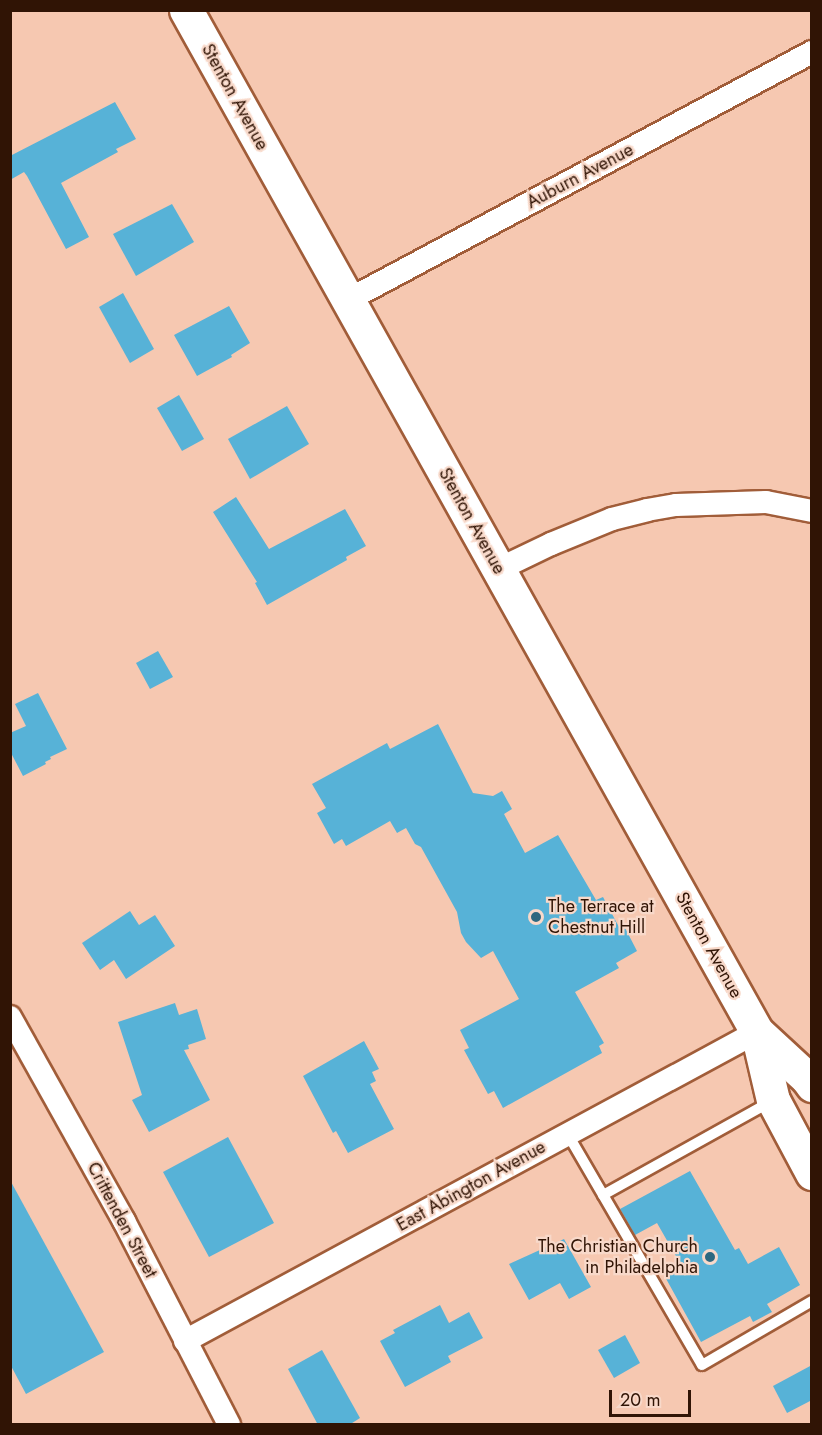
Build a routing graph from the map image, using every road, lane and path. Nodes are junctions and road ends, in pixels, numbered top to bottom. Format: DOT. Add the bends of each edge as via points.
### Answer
graph roads {
  1 [pos="186,10"];
  2 [pos="812,52"];
  3 [pos="348,300"];
  4 [pos="812,511"];
  5 [pos="499,569"];
  6 [pos="10,1017"];
  7 [pos="757,1032"];
  8 [pos="812,1085"];
  9 [pos="773,1100"];
  10 [pos="567,1133"];
  11 [pos="812,1173"];
  12 [pos="603,1195"];
  13 [pos="812,1301"];
  14 [pos="185,1341"];
  15 [pos="229,1425"];
  1 -- 3 [label="main road, Stenton Avenue"];
  2 -- 3 [label="street, Auburn Avenue"];
  3 -- 5 [label="main road, Stenton Avenue"];
  4 -- 5 [label="street" via="766,502 676,505 647,510 582,531"];
  5 -- 7 [label="main road, Stenton Avenue"];
  6 -- 14 [label="street, Crittenden Street" via="124,1221"];
  7 -- 8 [label="main road, Stenton Avenue"];
  7 -- 9 [label="main road, Stenton Avenue"];
  7 -- 10 [label="street, East Abington Avenue"];
  9 -- 11 [label="main road, Stenton Avenue"];
  9 -- 12 [label="lane"];
  10 -- 12 [label="lane"];
  10 -- 14 [label="street, East Abington Avenue"];
  12 -- 13 [label="lane" via="702,1365"];
  14 -- 15 [label="street, Crittenden Street"];
}
